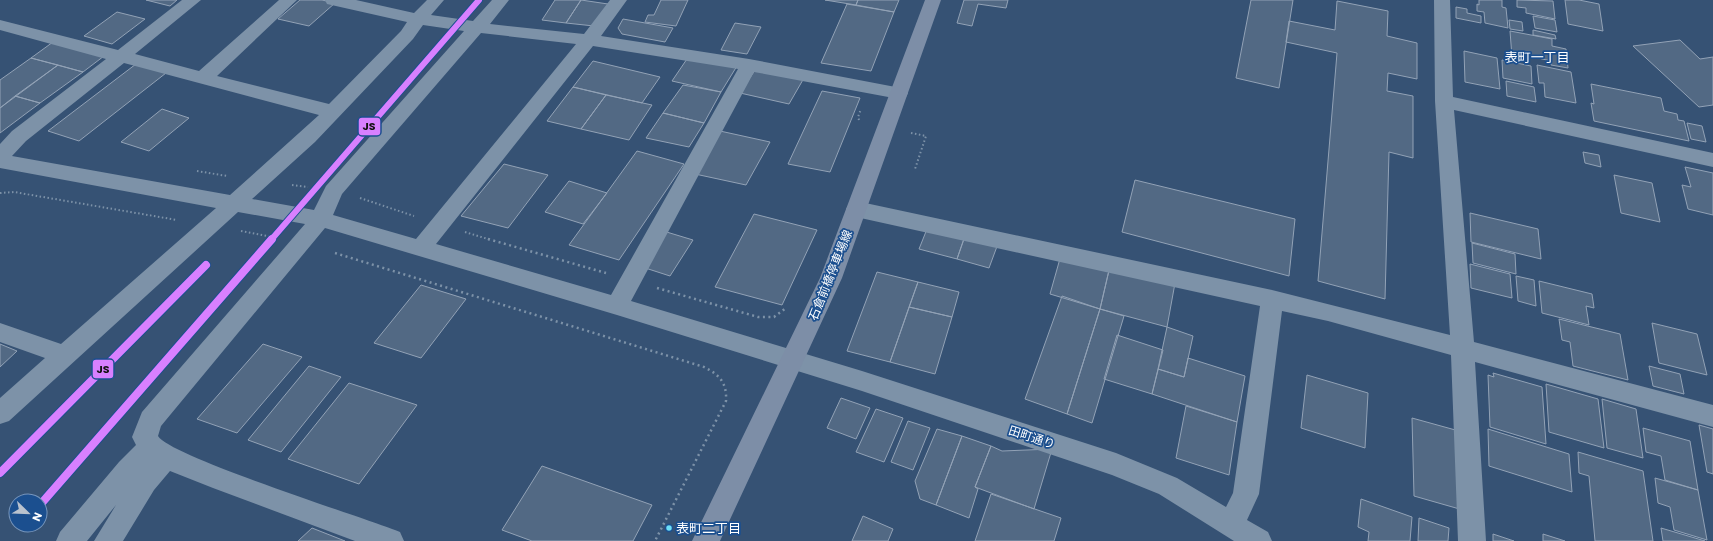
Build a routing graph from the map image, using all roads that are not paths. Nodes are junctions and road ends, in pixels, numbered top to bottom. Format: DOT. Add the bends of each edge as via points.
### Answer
graph roads {
  1 [pos="193,0"];
  2 [pos="289,0"];
  3 [pos="333,0"];
  4 [pos="436,0"];
  5 [pos="501,0"];
  6 [pos="619,0"];
  7 [pos="932,0"];
  8 [pos="1442,0"];
  9 [pos="418,18"];
  10 [pos="0,25"];
  11 [pos="477,28"];
  12 [pos="590,40"];
  13 [pos="119,58"];
  14 [pos="749,65"];
  15 [pos="204,77"];
  16 [pos="899,93"];
  17 [pos="1444,101"];
  18 [pos="333,112"];
  19 [pos="0,157"];
  20 [pos="1713,160"];
  21 [pos="0,161"];
  22 [pos="235,203"];
  23 [pos="856,209"];
  24 [pos="321,219"];
  25 [pos="420,249"];
  26 [pos="1272,298"];
  27 [pos="617,306"];
  28 [pos="0,332"];
  29 [pos="1462,349"];
  30 [pos="64,356"];
  31 [pos="793,360"];
  32 [pos="0,413"];
  33 [pos="1713,416"];
  34 [pos="158,452"];
  35 [pos="1231,524"];
  36 [pos="70,541"];
  37 [pos="108,541"];
  38 [pos="390,541"];
  39 [pos="706,541"];
  40 [pos="1258,541"];
  41 [pos="1472,541"];
  1 -- 13 [label="street"];
  2 -- 15 [label="street"];
  3 -- 9 [label="street"];
  4 -- 9 [label="street"];
  5 -- 11 [label="street"];
  6 -- 12 [label="street"];
  7 -- 16 [label="main road, 石倉前橋停車場線"];
  8 -- 17 [label="street"];
  9 -- 11 [label="street"];
  9 -- 18 [label="street" via="407,35"];
  10 -- 13 [label="street"];
  11 -- 12 [label="street"];
  11 -- 24 [label="street" via="334,191"];
  12 -- 14 [label="street"];
  12 -- 25 [label="street"];
  13 -- 15 [label="street"];
  13 -- 19 [label="street" via="19,136"];
  14 -- 16 [label="street"];
  14 -- 27 [label="street"];
  15 -- 18 [label="street"];
  16 -- 23 [label="main road, 石倉前橋停車場線"];
  17 -- 20 [label="street"];
  17 -- 29 [label="street"];
  18 -- 22 [label="street"];
  21 -- 22 [label="street, 田町通り"];
  22 -- 24 [label="street, 田町通り"];
  22 -- 30 [label="street"];
  23 -- 26 [label="street"];
  23 -- 31 [label="main road, 石倉前橋停車場線" via="831,278"];
  24 -- 25 [label="street, 田町通り"];
  24 -- 34 [label="street" via="152,420 145,437"];
  25 -- 27 [label="street, 田町通り"];
  26 -- 29 [label="street"];
  26 -- 35 [label="street" via="1246,494"];
  27 -- 31 [label="street, 田町通り"];
  28 -- 30 [label="street"];
  29 -- 33 [label="street"];
  29 -- 41 [label="street"];
  30 -- 32 [label="street"];
  31 -- 35 [label="street, 田町通り" via="1116,465 1168,486"];
  31 -- 39 [label="main road, 石倉前橋停車場線"];
  34 -- 36 [label="street" via="128,470"];
  34 -- 37 [label="street" via="145,482"];
  34 -- 38 [label="street" via="222,480"];
  35 -- 40 [label="street, 田町通り"];
}
